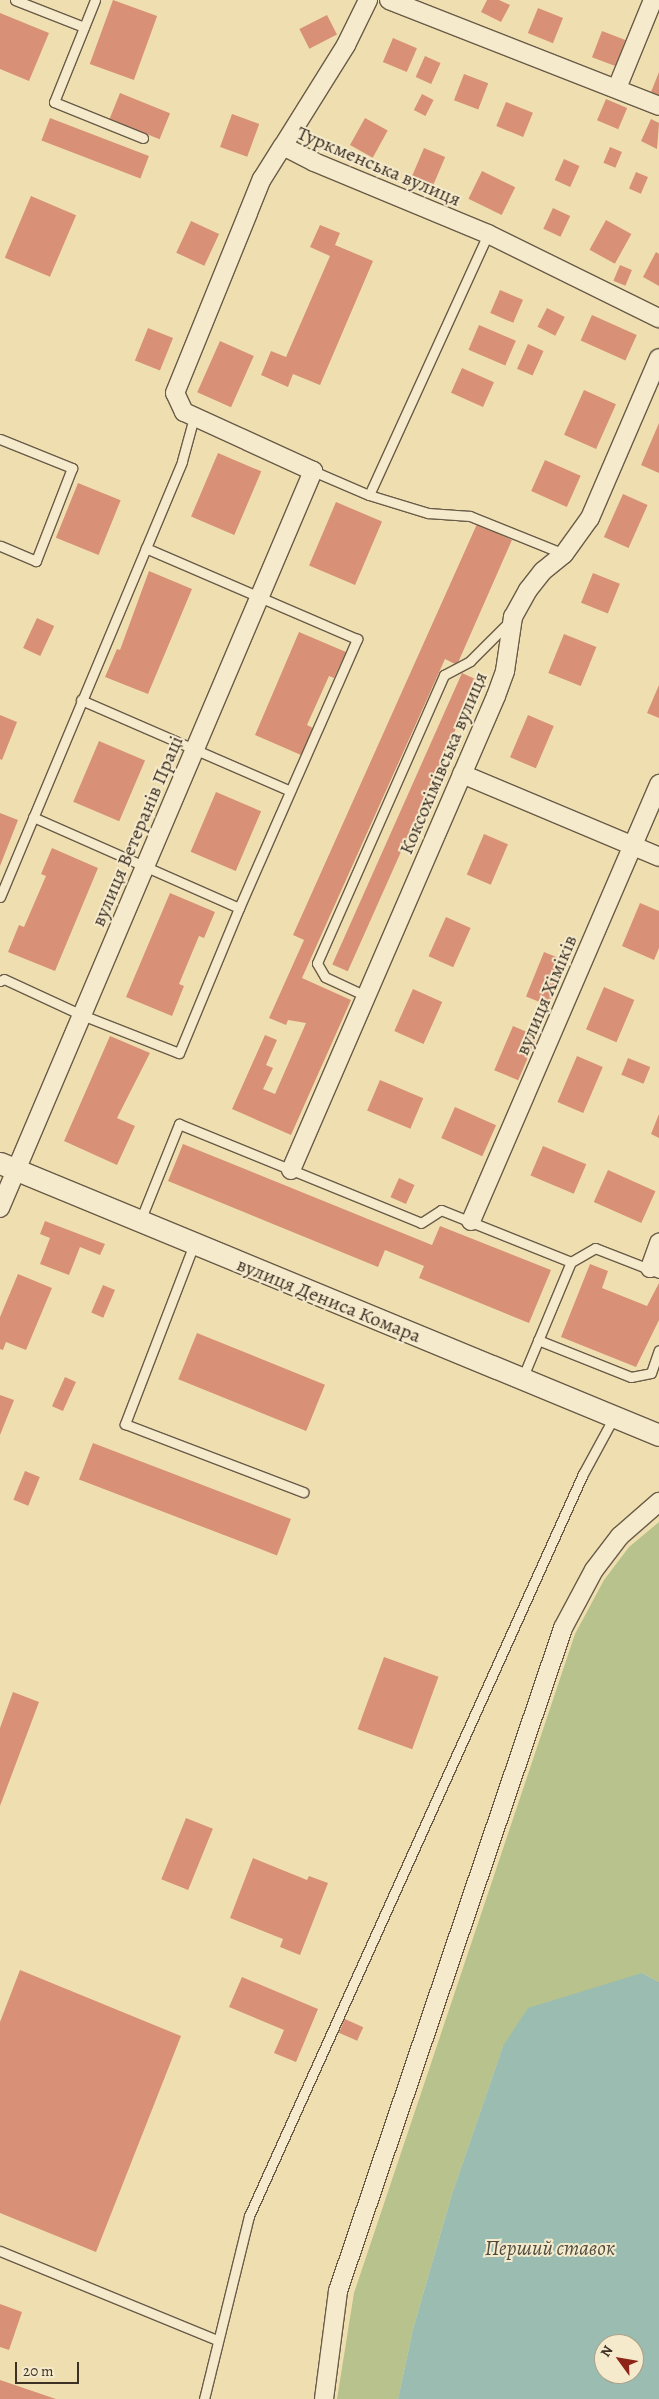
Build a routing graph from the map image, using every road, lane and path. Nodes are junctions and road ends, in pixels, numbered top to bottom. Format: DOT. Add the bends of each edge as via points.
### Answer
graph roads {
  1 [pos="15,0"];
  2 [pos="95,0"];
  3 [pos="368,0"];
  4 [pos="389,0"];
  5 [pos="653,0"];
  6 [pos="84,27"];
  7 [pos="617,88"];
  8 [pos="659,106"];
  9 [pos="143,138"];
  10 [pos="283,146"];
  11 [pos="488,234"];
  12 [pos="659,318"];
  13 [pos="659,358"];
  14 [pos="194,417"];
  15 [pos="0,439"];
  16 [pos="313,470"];
  17 [pos="368,494"];
  18 [pos="0,546"];
  19 [pos="146,548"];
  20 [pos="564,554"];
  21 [pos="259,597"];
  22 [pos="513,618"];
  23 [pos="80,700"];
  24 [pos="194,750"];
  25 [pos="462,774"];
  26 [pos="659,784"];
  27 [pos="290,791"];
  28 [pos="32,817"];
  29 [pos="633,846"];
  30 [pos="659,857"];
  31 [pos="144,866"];
  32 [pos="0,897"];
  33 [pos="239,908"];
  34 [pos="1,977"];
  35 [pos="366,996"];
  36 [pos="82,1015"];
  37 [pos="8,1166"];
  38 [pos="292,1170"];
  39 [pos="0,1208"];
  40 [pos="139,1221"];
  41 [pos="471,1221"];
  42 [pos="194,1244"];
  43 [pos="659,1244"];
  44 [pos="570,1262"];
  45 [pos="654,1271"];
  46 [pos="538,1340"];
  47 [pos="659,1350"];
  48 [pos="522,1379"];
  49 [pos="614,1416"];
  50 [pos="659,1435"];
  51 [pos="303,1492"];
  52 [pos="659,1502"];
  53 [pos="0,2251"];
  54 [pos="217,2340"];
  55 [pos="204,2399"];
  56 [pos="324,2399"];
  1 -- 6 [label="lane"];
  2 -- 6 [label="lane"];
  3 -- 10 [label="street" via="346,45"];
  4 -- 7 [label="street"];
  5 -- 7 [label="street"];
  6 -- 9 [label="lane" via="54,102"];
  7 -- 8 [label="street"];
  10 -- 11 [label="street, Туркменська вулиця"];
  10 -- 14 [label="street, Туркменська вулиця" via="262,179 175,393 184,412"];
  11 -- 12 [label="street, Туркменська вулиця"];
  11 -- 17 [label="lane"];
  13 -- 20 [label="street, Коксохімівська вулиця" via="590,518"];
  14 -- 16 [label="street, Туркменська вулиця"];
  14 -- 19 [label="lane" via="182,461"];
  15 -- 18 [label="lane" via="72,468 36,561"];
  16 -- 17 [label="lane"];
  16 -- 21 [label="street, вулиця Ветеранів Праці"];
  17 -- 20 [label="lane" via="428,513 470,516"];
  19 -- 21 [label="lane"];
  19 -- 23 [label="lane"];
  20 -- 22 [label="street, Коксохімівська вулиця" via="543,571"];
  21 -- 24 [label="street, вулиця Ветеранів Праці"];
  21 -- 27 [label="lane" via="357,639"];
  22 -- 25 [label="street, Коксохімівська вулиця" via="505,671"];
  22 -- 35 [label="lane" via="470,661 444,675 317,963 325,976"];
  23 -- 24 [label="lane"];
  23 -- 28 [label="lane"];
  24 -- 27 [label="lane"];
  24 -- 31 [label="street, вулиця Ветеранів Праці"];
  25 -- 29 [label="street"];
  25 -- 35 [label="street, Коксохімівська вулиця"];
  26 -- 29 [label="street, вулиця Хіміків"];
  27 -- 33 [label="lane"];
  28 -- 31 [label="lane"];
  28 -- 32 [label="lane"];
  29 -- 30 [label="street"];
  29 -- 41 [label="street, вулиця Хіміків"];
  31 -- 33 [label="lane"];
  31 -- 36 [label="street, вулиця Ветеранів Праці"];
  33 -- 36 [label="lane" via="179,1053"];
  34 -- 36 [label="lane"];
  35 -- 38 [label="street, Коксохімівська вулиця"];
  36 -- 37 [label="street, вулиця Ветеранів Праці"];
  37 -- 39 [label="street, вулиця Ветеранів Праці"];
  37 -- 40 [label="street, вулиця Дениса Комара"];
  38 -- 40 [label="lane" via="179,1124"];
  38 -- 41 [label="lane" via="421,1223 441,1210"];
  40 -- 42 [label="street, вулиця Дениса Комара"];
  41 -- 44 [label="lane"];
  42 -- 48 [label="street, вулиця Дениса Комара"];
  42 -- 51 [label="lane" via="124,1424"];
  43 -- 45 [label="street"];
  44 -- 45 [label="lane" via="595,1248"];
  44 -- 46 [label="lane"];
  46 -- 47 [label="lane" via="631,1377 651,1373"];
  46 -- 48 [label="lane"];
  48 -- 49 [label="street, вулиця Дениса Комара"];
  49 -- 50 [label="street, вулиця Дениса Комара"];
  49 -- 54 [label="lane" via="583,1474 250,2216"];
  52 -- 56 [label="street" via="620,1536 594,1570 563,1628 338,2291"];
  53 -- 54 [label="lane"];
  54 -- 55 [label="lane"];
}
